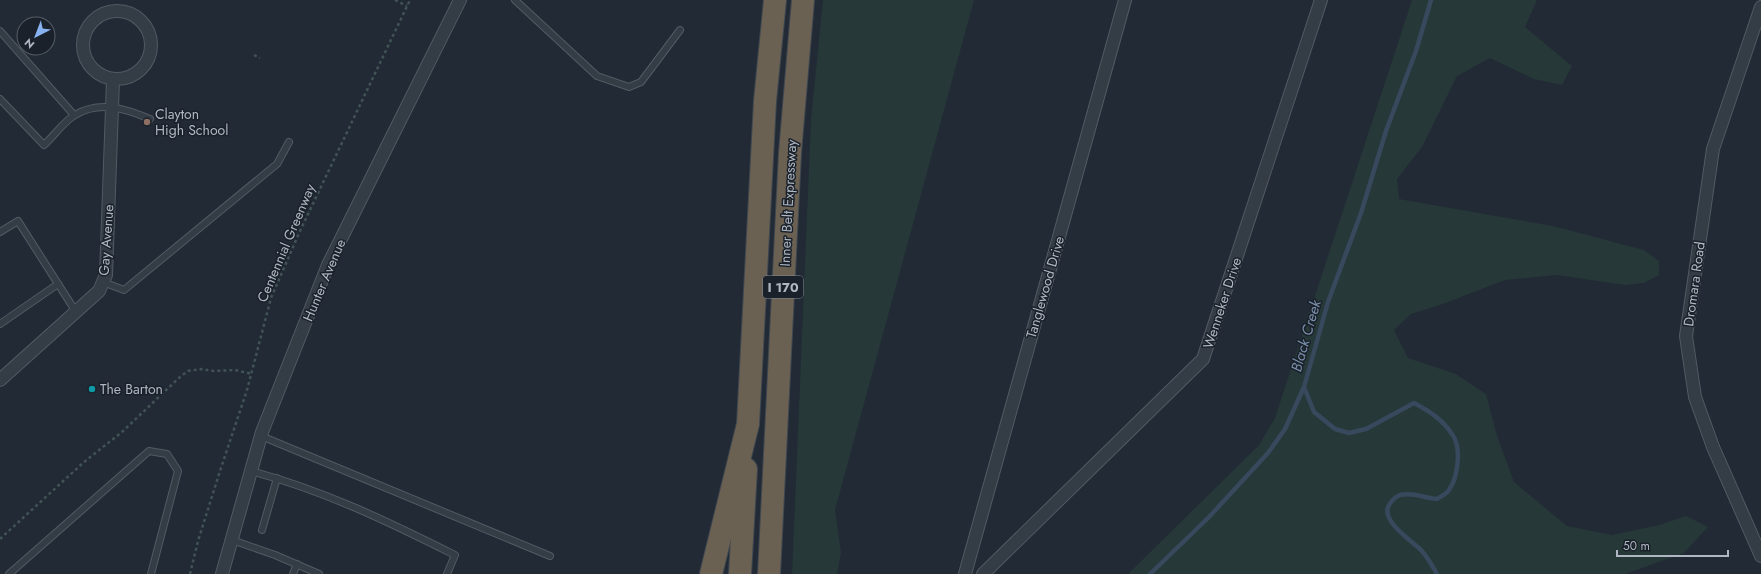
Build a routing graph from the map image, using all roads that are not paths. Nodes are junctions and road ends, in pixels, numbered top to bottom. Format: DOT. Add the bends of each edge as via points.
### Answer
graph roads {
  1 [pos="460,0"];
  2 [pos="515,0"];
  3 [pos="775,0"];
  4 [pos="803,0"];
  5 [pos="1125,0"];
  6 [pos="1321,0"];
  7 [pos="1761,7"];
  8 [pos="680,30"];
  9 [pos="0,31"];
  10 [pos="113,80"];
  11 [pos="0,99"];
  12 [pos="112,108"];
  13 [pos="74,115"];
  14 [pos="150,119"];
  15 [pos="288,142"];
  16 [pos="0,232"];
  17 [pos="103,282"];
  18 [pos="58,284"];
  19 [pos="76,312"];
  20 [pos="0,324"];
  21 [pos="0,380"];
  22 [pos="748,424"];
  23 [pos="261,436"];
  24 [pos="251,471"];
  25 [pos="277,478"];
  26 [pos="262,530"];
  27 [pos="232,540"];
  28 [pos="550,556"];
  29 [pos="1761,556"];
  30 [pos="296,564"];
  31 [pos="9,574"];
  32 [pos="151,574"];
  33 [pos="222,574"];
  34 [pos="294,574"];
  35 [pos="320,574"];
  36 [pos="447,574"];
  37 [pos="711,574"];
  38 [pos="740,574"];
  39 [pos="769,574"];
  40 [pos="965,574"];
  41 [pos="983,574"];
  1 -- 23 [label="street, Hunter Avenue" via="328,265"];
  2 -- 8 [label="lane" via="596,76 629,87 641,82"];
  3 -- 22 [label="highway, Inner Belt Expressway / I 170" via="764,108"];
  4 -- 39 [label="highway, Inner Belt Expressway / I 170" via="790,152"];
  5 -- 40 [label="street, Tanglewood Drive"];
  6 -- 41 [label="street, Wenneker Drive" via="1203,359"];
  7 -- 29 [label="street, Dromara Road" via="1713,149 1686,336 1695,396 1713,447"];
  9 -- 13 [label="lane"];
  10 -- 10 [label="street" via="129,78 139,72 150,55 149,32 138,18 127,12 110,11 98,16 89,24 82,41 83,56 89,66 101,76"];
  10 -- 12 [label="street, Gay Avenue"];
  11 -- 13 [label="lane" via="44,146"];
  12 -- 13 [label="lane" via="97,107"];
  12 -- 14 [label="lane" via="129,110"];
  12 -- 17 [label="street, Gay Avenue" via="106,275"];
  15 -- 17 [label="lane" via="277,164 124,290"];
  16 -- 18 [label="lane" via="18,220"];
  17 -- 19 [label="street, Gay Avenue" via="99,291"];
  18 -- 19 [label="lane"];
  18 -- 20 [label="lane"];
  19 -- 21 [label="street, Gay Avenue"];
  22 -- 37 [label="highway"];
  22 -- 38 [label="highway, I 170"];
  23 -- 24 [label="street, Hunter Avenue"];
  23 -- 28 [label="lane"];
  24 -- 25 [label="lane"];
  24 -- 27 [label="street, Hunter Avenue"];
  25 -- 26 [label="lane"];
  25 -- 36 [label="lane" via="375,515 455,555"];
  27 -- 30 [label="lane"];
  27 -- 33 [label="street, Hunter Avenue"];
  30 -- 34 [label="lane"];
  30 -- 35 [label="lane"];
  31 -- 32 [label="lane" via="148,451 167,454 178,471"];
}
